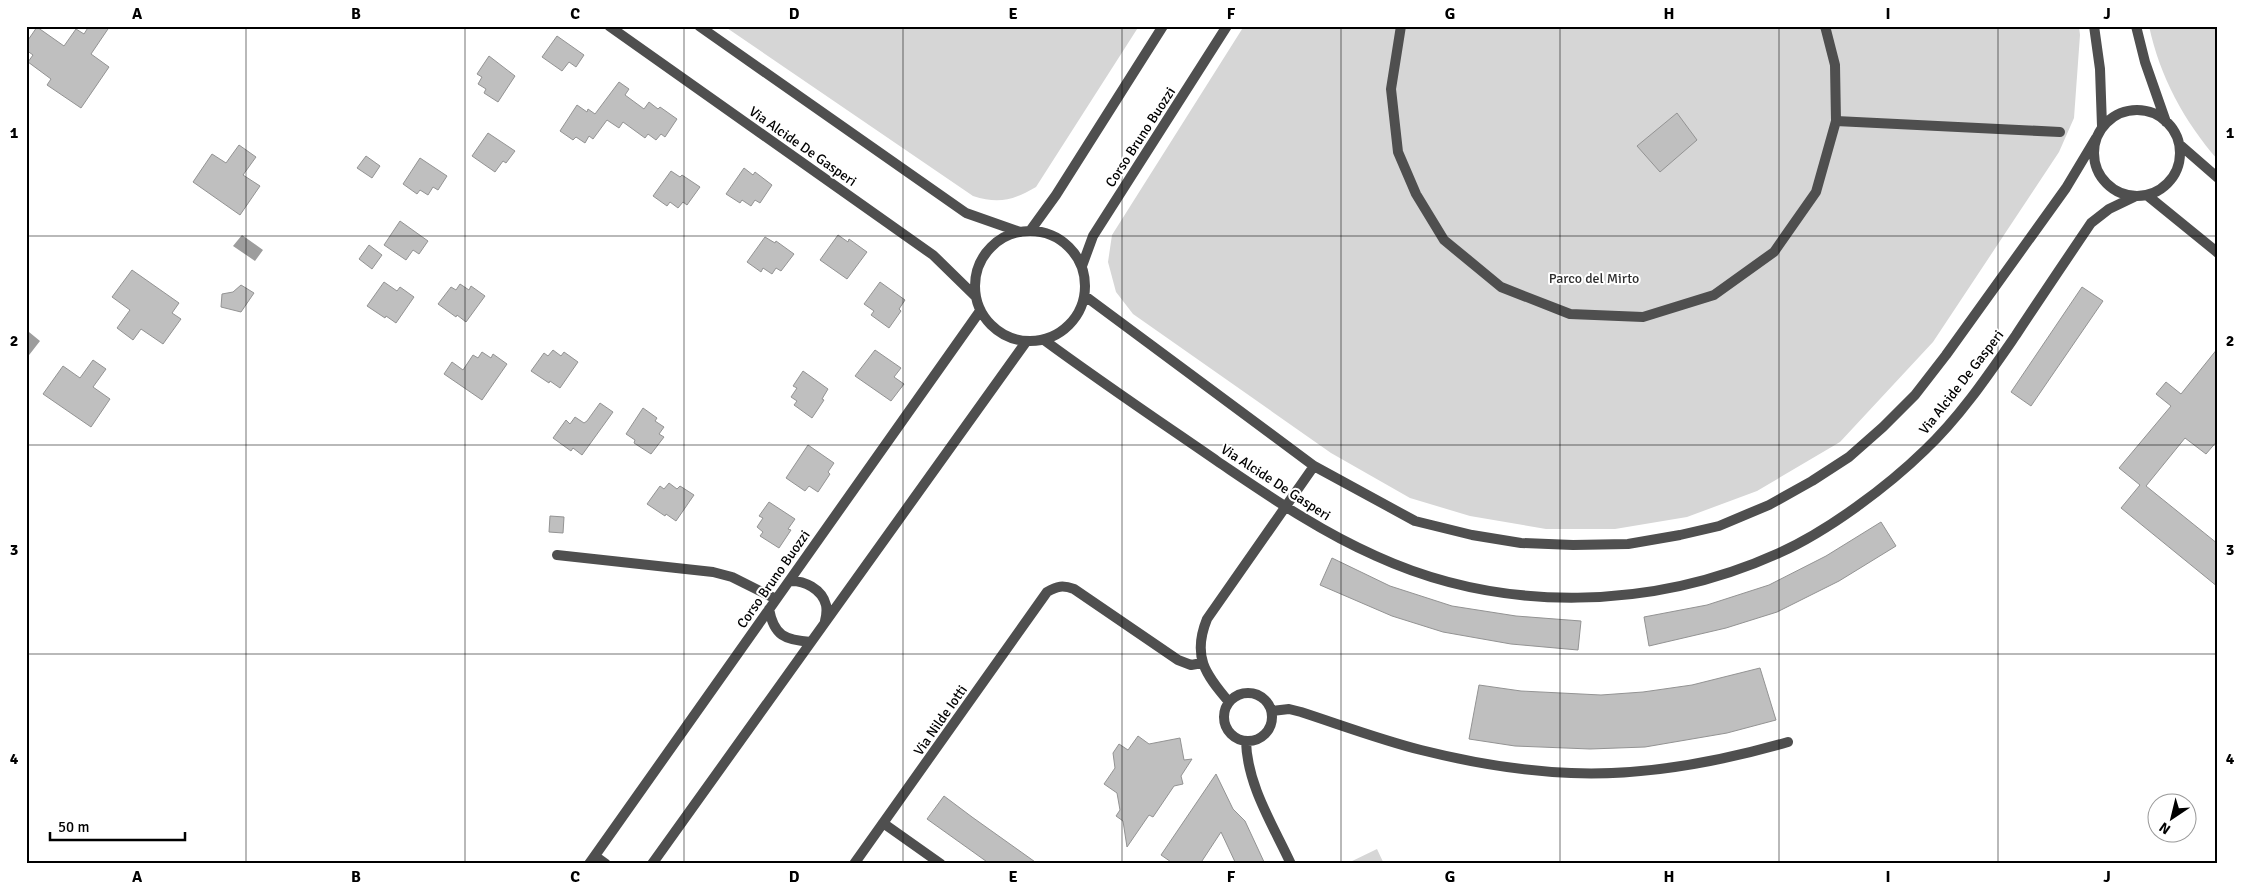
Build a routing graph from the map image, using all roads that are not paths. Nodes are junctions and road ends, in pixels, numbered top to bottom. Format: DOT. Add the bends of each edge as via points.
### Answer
graph roads {
  1 [pos="609,26"];
  2 [pos="699,26"];
  3 [pos="1164,26"];
  4 [pos="1227,26"];
  5 [pos="1401,26"];
  6 [pos="1825,26"];
  7 [pos="2094,26"];
  8 [pos="2136,26"];
  9 [pos="1836,121"];
  10 [pos="2167,123"];
  11 [pos="2102,126"];
  12 [pos="2060,132"];
  13 [pos="2096,138"];
  14 [pos="2179,144"];
  15 [pos="2218,178"];
  16 [pos="2148,196"];
  17 [pos="2134,197"];
  18 [pos="1025,231"];
  19 [pos="2218,253"];
  20 [pos="1082,266"];
  21 [pos="975,296"];
  22 [pos="1085,296"];
  23 [pos="980,312"];
  24 [pos="1044,340"];
  25 [pos="1026,342"];
  26 [pos="1314,466"];
  27 [pos="1286,507"];
  28 [pos="557,555"];
  29 [pos="789,581"];
  30 [pos="776,599"];
  31 [pos="769,609"];
  32 [pos="825,622"];
  33 [pos="811,642"];
  34 [pos="1202,663"];
  35 [pos="1229,702"];
  36 [pos="1272,711"];
  37 [pos="1246,741"];
  38 [pos="1788,742"];
  39 [pos="883,823"];
  40 [pos="592,860"];
  41 [pos="606,864"];
  42 [pos="652,864"];
  43 [pos="854,864"];
  44 [pos="941,864"];
  45 [pos="1291,864"];
  1 -- 21 [label="street, Via Alcide De Gasperi" via="933,255"];
  2 -- 18 [label="street" via="966,212"];
  3 -- 18 [label="street" via="1056,195"];
  4 -- 20 [label="street, Corso Bruno Buozzi" via="1093,236"];
  5 -- 9 [label="street" via="1391,89 1398,152 1416,194 1444,240 1501,288 1570,314 1644,317 1714,295 1766,258 1774,252 1816,192"];
  6 -- 9 [label="street" via="1835,65"];
  7 -- 11 [label="street" via="2100,69"];
  8 -- 10 [label="street"];
  9 -- 12 [label="street"];
  10 -- 11 [label="street" via="2152,113 2138,110 2112,117"];
  10 -- 14 [label="street"];
  11 -- 13 [label="street"];
  13 -- 17 [label="street" via="2093,152 2100,177 2121,194"];
  13 -- 26 [label="street, Via Alcide De Gasperi" via="2066,188 1915,395 1849,457 1812,482 1727,522 1680,536 1628,544 1521,543 1415,521"];
  14 -- 15 [label="street"];
  14 -- 16 [label="street" via="2178,169 2171,181"];
  16 -- 17 [label="street"];
  16 -- 19 [label="street"];
  17 -- 27 [label="street, Via Alcide De Gasperi" via="2109,209 2091,224 1986,377 1926,450 1827,526 1781,552 1735,570 1686,586 1624,596 1580,598 1478,589 1377,557"];
  18 -- 20 [label="street" via="1046,233 1061,240"];
  18 -- 21 [label="street" via="1004,237 990,248 980,262"];
  20 -- 22 [label="street"];
  21 -- 23 [label="street"];
  22 -- 24 [label="street" via="1071,324"];
  22 -- 26 [label="street, Via Alcide De Gasperi"];
  23 -- 25 [label="street" via="992,327 1008,338"];
  23 -- 29 [label="street, Corso Bruno Buozzi"];
  24 -- 25 [label="street"];
  24 -- 27 [label="street, Via Alcide De Gasperi"];
  25 -- 32 [label="street"];
  26 -- 27 [label="street"];
  27 -- 34 [label="street" via="1207,619 1200,648"];
  28 -- 30 [label="street" via="713,572"];
  29 -- 30 [label="street, Corso Bruno Buozzi"];
  29 -- 32 [label="street" via="798,580 812,586 821,596 826,606"];
  30 -- 31 [label="street, Corso Bruno Buozzi"];
  31 -- 33 [label="street" via="777,632 791,641"];
  31 -- 40 [label="street, Corso Bruno Buozzi"];
  32 -- 33 [label="street"];
  33 -- 42 [label="street"];
  34 -- 35 [label="street"];
  34 -- 39 [label="street, Via Nilde Iotti" via="1191,665 1178,660 1074,588 1055,587 1047,592"];
  35 -- 36 [label="street" via="1242,693 1250,692 1265,699"];
  35 -- 37 [label="street" via="1225,724 1234,737"];
  36 -- 37 [label="street" via="1272,721 1264,735"];
  36 -- 38 [label="street" via="1289,709 1301,712 1420,750 1514,768 1571,773 1629,772 1738,756"];
  37 -- 45 [label="street" via="1252,781"];
  39 -- 43 [label="street, Via Nilde Iotti"];
  39 -- 44 [label="street"];
  40 -- 41 [label="street"];
}
